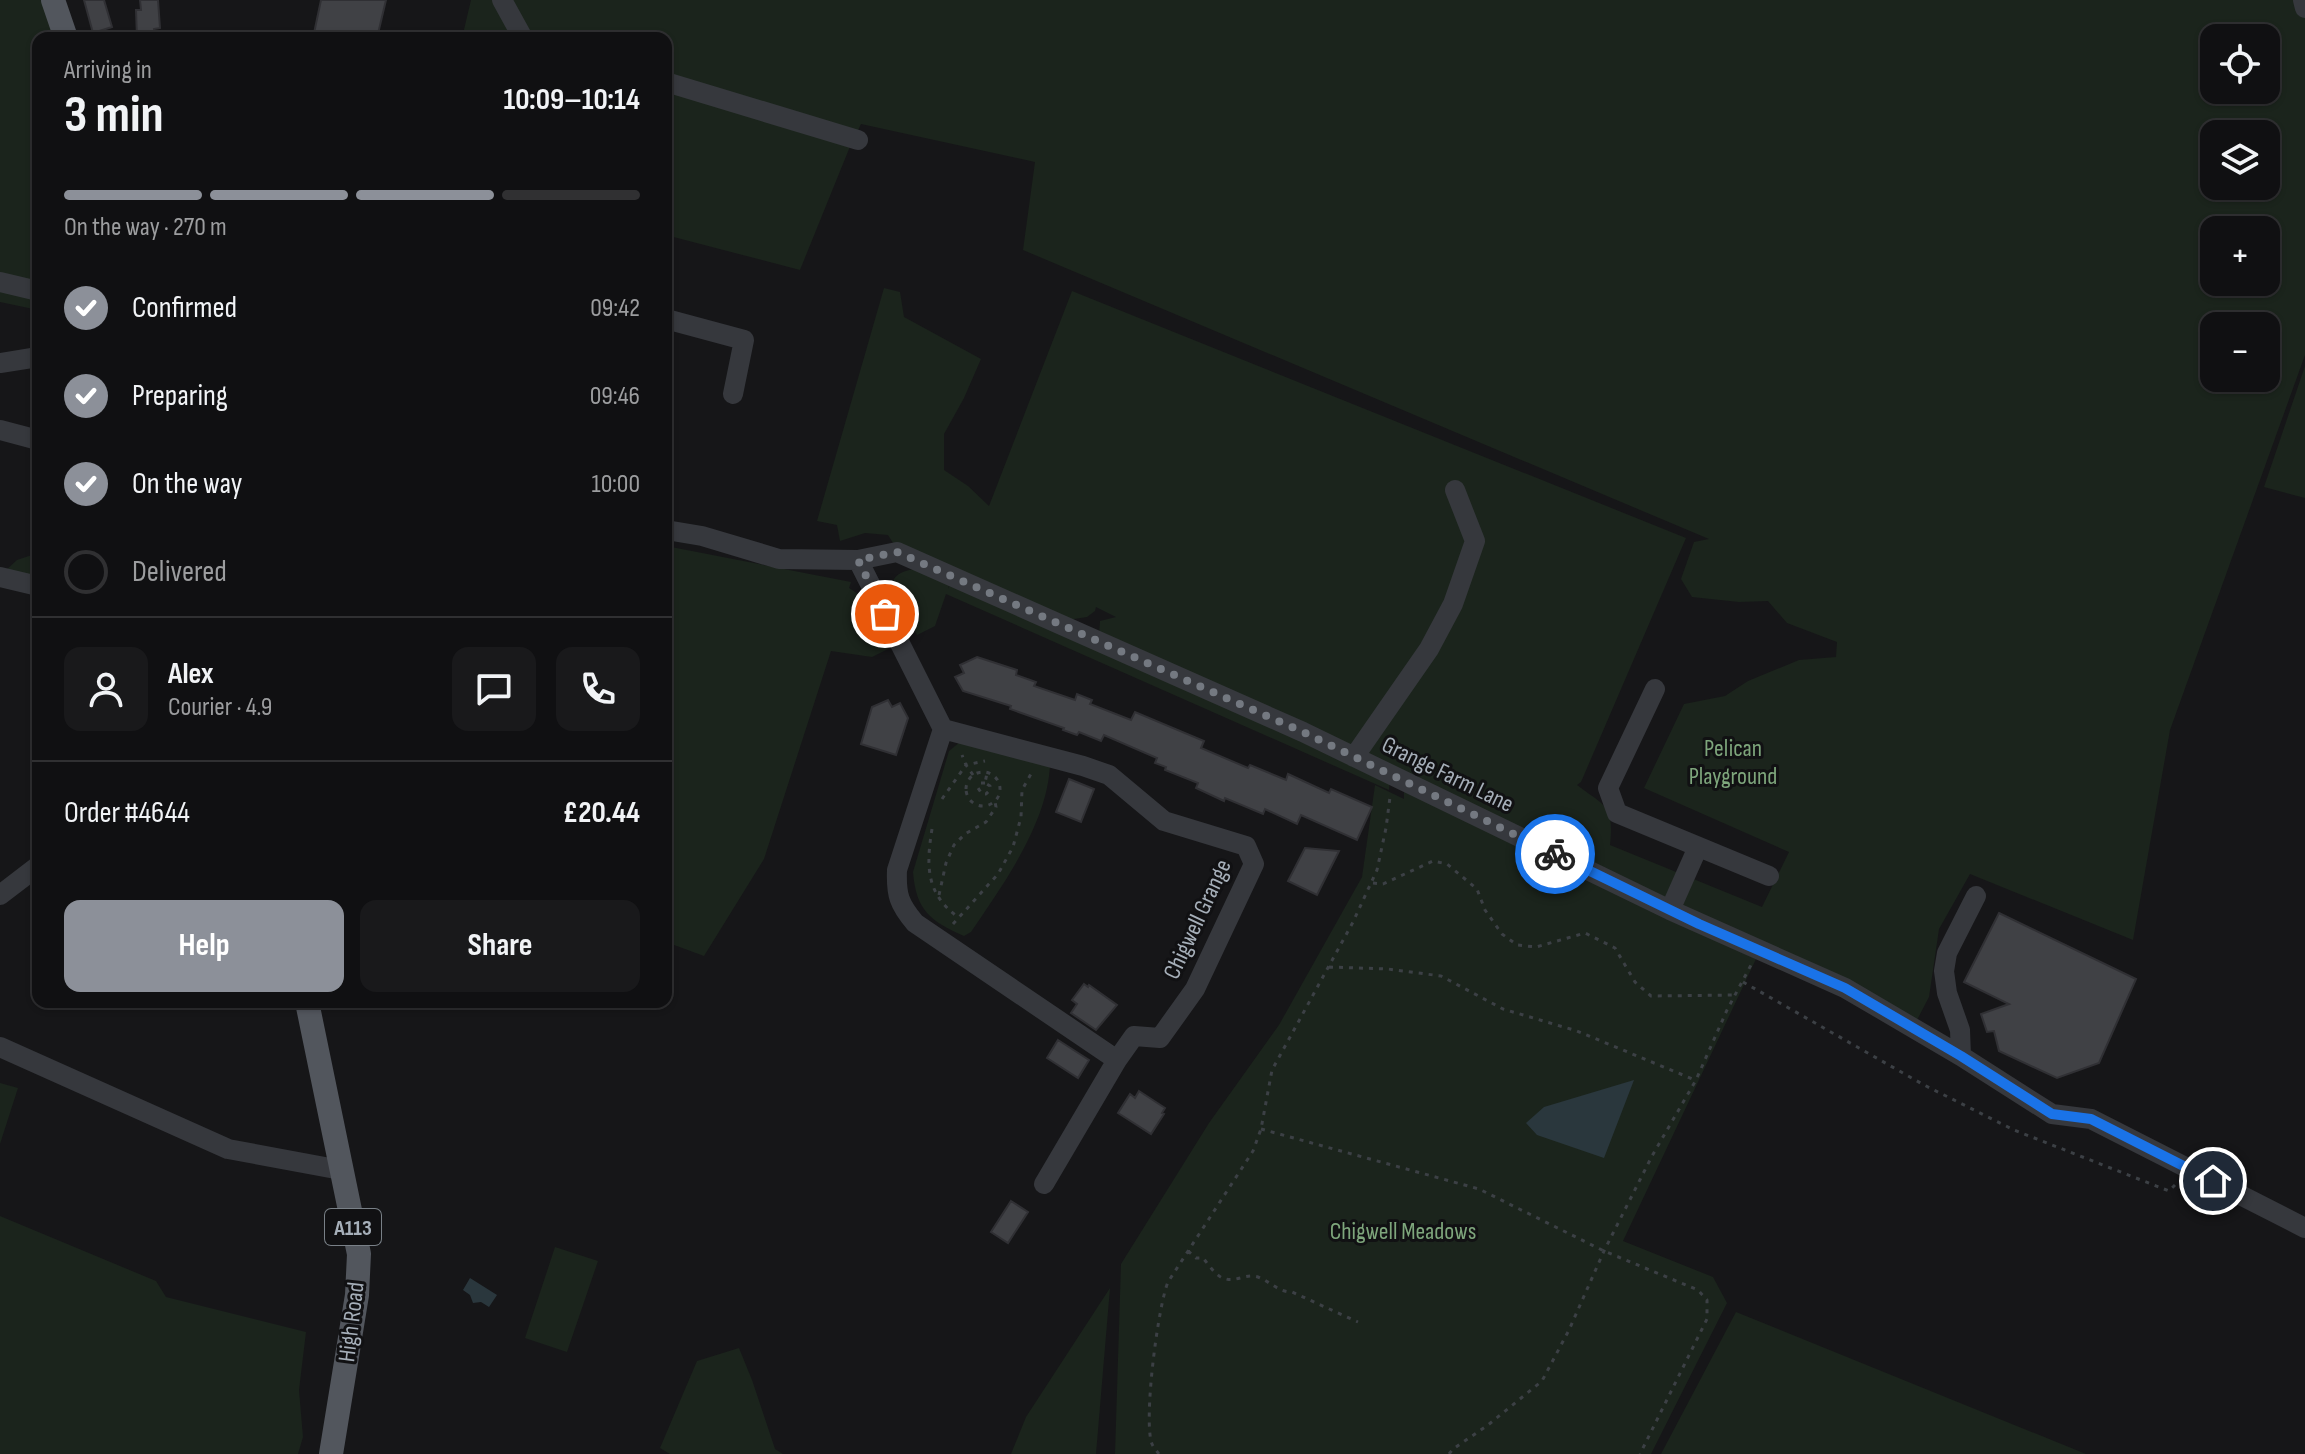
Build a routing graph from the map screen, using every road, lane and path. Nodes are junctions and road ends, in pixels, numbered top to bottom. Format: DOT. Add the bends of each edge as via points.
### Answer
graph roads {
  1 [pos="53,0"];
  2 [pos="502,0"];
  3 [pos="2303,0"];
  4 [pos="2305,8"];
  5 [pos="64,32"];
  6 [pos="520,32"];
  7 [pos="672,84"];
  8 [pos="858,140"];
  9 [pos="0,282"];
  10 [pos="32,290"];
  11 [pos="672,321"];
  12 [pos="32,358"];
  13 [pos="0,363"];
  14 [pos="733,394"];
  15 [pos="0,430"];
  16 [pos="32,438"];
  17 [pos="1455,490"];
  18 [pos="672,531"];
  19 [pos="858,560"];
  20 [pos="0,577"];
  21 [pos="32,585"];
  22 [pos="1655,689"];
  23 [pos="943,729"];
  24 [pos="961,755"];
  25 [pos="1354,757"];
  26 [pos="986,761"];
  27 [pos="1036,764"];
  28 [pos="966,765"];
  29 [pos="1022,770"];
  30 [pos="987,773"];
  31 [pos="973,775"];
  32 [pos="1392,776"];
  33 [pos="985,783"];
  34 [pos="967,784"];
  35 [pos="978,788"];
  36 [pos="990,790"];
  37 [pos="1000,792"];
  38 [pos="982,794"];
  39 [pos="941,799"];
  40 [pos="995,802"];
  41 [pos="979,806"];
  42 [pos="935,821"];
  43 [pos="1698,847"];
  44 [pos="32,871"];
  45 [pos="1769,876"];
  46 [pos="1371,883"];
  47 [pos="0,895"];
  48 [pos="1976,896"];
  49 [pos="938,897"];
  50 [pos="1670,910"];
  51 [pos="958,917"];
  52 [pos="942,941"];
  53 [pos="1757,950"];
  54 [pos="1329,967"];
  55 [pos="1743,982"];
  56 [pos="1734,995"];
  57 [pos="308,1008"];
  58 [pos="0,1047"];
  59 [pos="1961,1056"];
  60 [pos="1117,1060"];
  61 [pos="1696,1080"];
  62 [pos="1261,1129"];
  63 [pos="2190,1169"];
  64 [pos="341,1170"];
  65 [pos="1044,1184"];
  66 [pos="2305,1228"];
  67 [pos="1188,1251"];
  68 [pos="1604,1251"];
  69 [pos="1358,1322"];
  70 [pos="331,1454"];
  71 [pos="1159,1454"];
  72 [pos="1449,1454"];
  73 [pos="1640,1454"];
  1 -- 5 [label="main road"];
  2 -- 6 [label="street"];
  3 -- 4 [label="street"];
  7 -- 8 [label="street"];
  9 -- 10 [label="street"];
  11 -- 14 [label="street" via="744,340"];
  12 -- 13 [label="street"];
  15 -- 16 [label="street"];
  17 -- 25 [label="street" via="1475,541 1453,604 1429,649"];
  18 -- 19 [label="street, Grange Farm Lane" via="779,559"];
  19 -- 23 [label="street"];
  19 -- 25 [label="street, Grange Farm Lane" via="897,552"];
  20 -- 21 [label="street"];
  22 -- 43 [label="street" via="1608,788 1617,813"];
  23 -- 27 [label="street, Chigwell Grange"];
  23 -- 52 [label="street" via="897,870 896,891 915,923"];
  24 -- 28 [label="path"];
  25 -- 32 [label="street, Grange Farm Lane"];
  26 -- 28 [label="path"];
  27 -- 29 [label="path"];
  27 -- 51 [label="path" via="1022,790 1013,847 998,874"];
  27 -- 60 [label="street, Chigwell Grange" via="1109,775 1164,821 1246,846 1254,864 1195,989 1160,1038 1134,1036"];
  28 -- 31 [label="path"];
  28 -- 39 [label="path"];
  30 -- 31 [label="path"];
  30 -- 33 [label="path"];
  30 -- 37 [label="path" via="998,781"];
  31 -- 34 [label="path"];
  32 -- 46 [label="path" via="1386,828"];
  32 -- 50 [label="street, Grange Farm Lane"];
  33 -- 35 [label="path"];
  33 -- 36 [label="path"];
  34 -- 35 [label="path"];
  34 -- 41 [label="path" via="970,800"];
  35 -- 38 [label="path"];
  36 -- 37 [label="path"];
  36 -- 38 [label="path"];
  37 -- 40 [label="path"];
  38 -- 41 [label="path"];
  40 -- 41 [label="path"];
  40 -- 49 [label="path" via="986,822 954,845"];
  42 -- 49 [label="path" via="928,861"];
  43 -- 45 [label="street"];
  43 -- 50 [label="street"];
  44 -- 47 [label="street"];
  46 -- 54 [label="path"];
  46 -- 56 [label="path" via="1383,884 1433,861 1447,864 1477,889 1502,934 1517,945 1536,947 1585,933 1615,948 1635,982 1651,996"];
  48 -- 59 [label="street" via="1947,953 1944,971 1960,1030"];
  49 -- 51 [label="path"];
  50 -- 53 [label="street, Grange Farm Lane"];
  51 -- 52 [label="path"];
  52 -- 60 [label="street"];
  53 -- 55 [label="path"];
  53 -- 59 [label="street, Grange Farm Lane" via="1845,988"];
  54 -- 61 [label="path" via="1441,976 1503,1009 1577,1031"];
  54 -- 62 [label="path" via="1272,1070"];
  55 -- 56 [label="path"];
  55 -- 63 [label="path" via="2014,1130 2169,1191"];
  56 -- 61 [label="path"];
  57 -- 64 [label="main road, High Road / A113"];
  58 -- 64 [label="street" via="228,1149"];
  59 -- 63 [label="street, Grange Farm Lane" via="2052,1114 2091,1119"];
  60 -- 65 [label="street, Chigwell Grange"];
  61 -- 68 [label="path"];
  62 -- 67 [label="path" via="1253,1151"];
  62 -- 68 [label="path" via="1479,1189"];
  63 -- 66 [label="street, Grange Farm Lane"];
  64 -- 70 [label="main road, High Road / A113" via="359,1254"];
  67 -- 69 [label="path" via="1203,1258 1222,1279 1256,1276"];
  67 -- 71 [label="path" via="1163,1295 1155,1348 1150,1427"];
  68 -- 72 [label="path" via="1542,1381"];
  68 -- 73 [label="path" via="1698,1290 1707,1300 1707,1319"];
}
